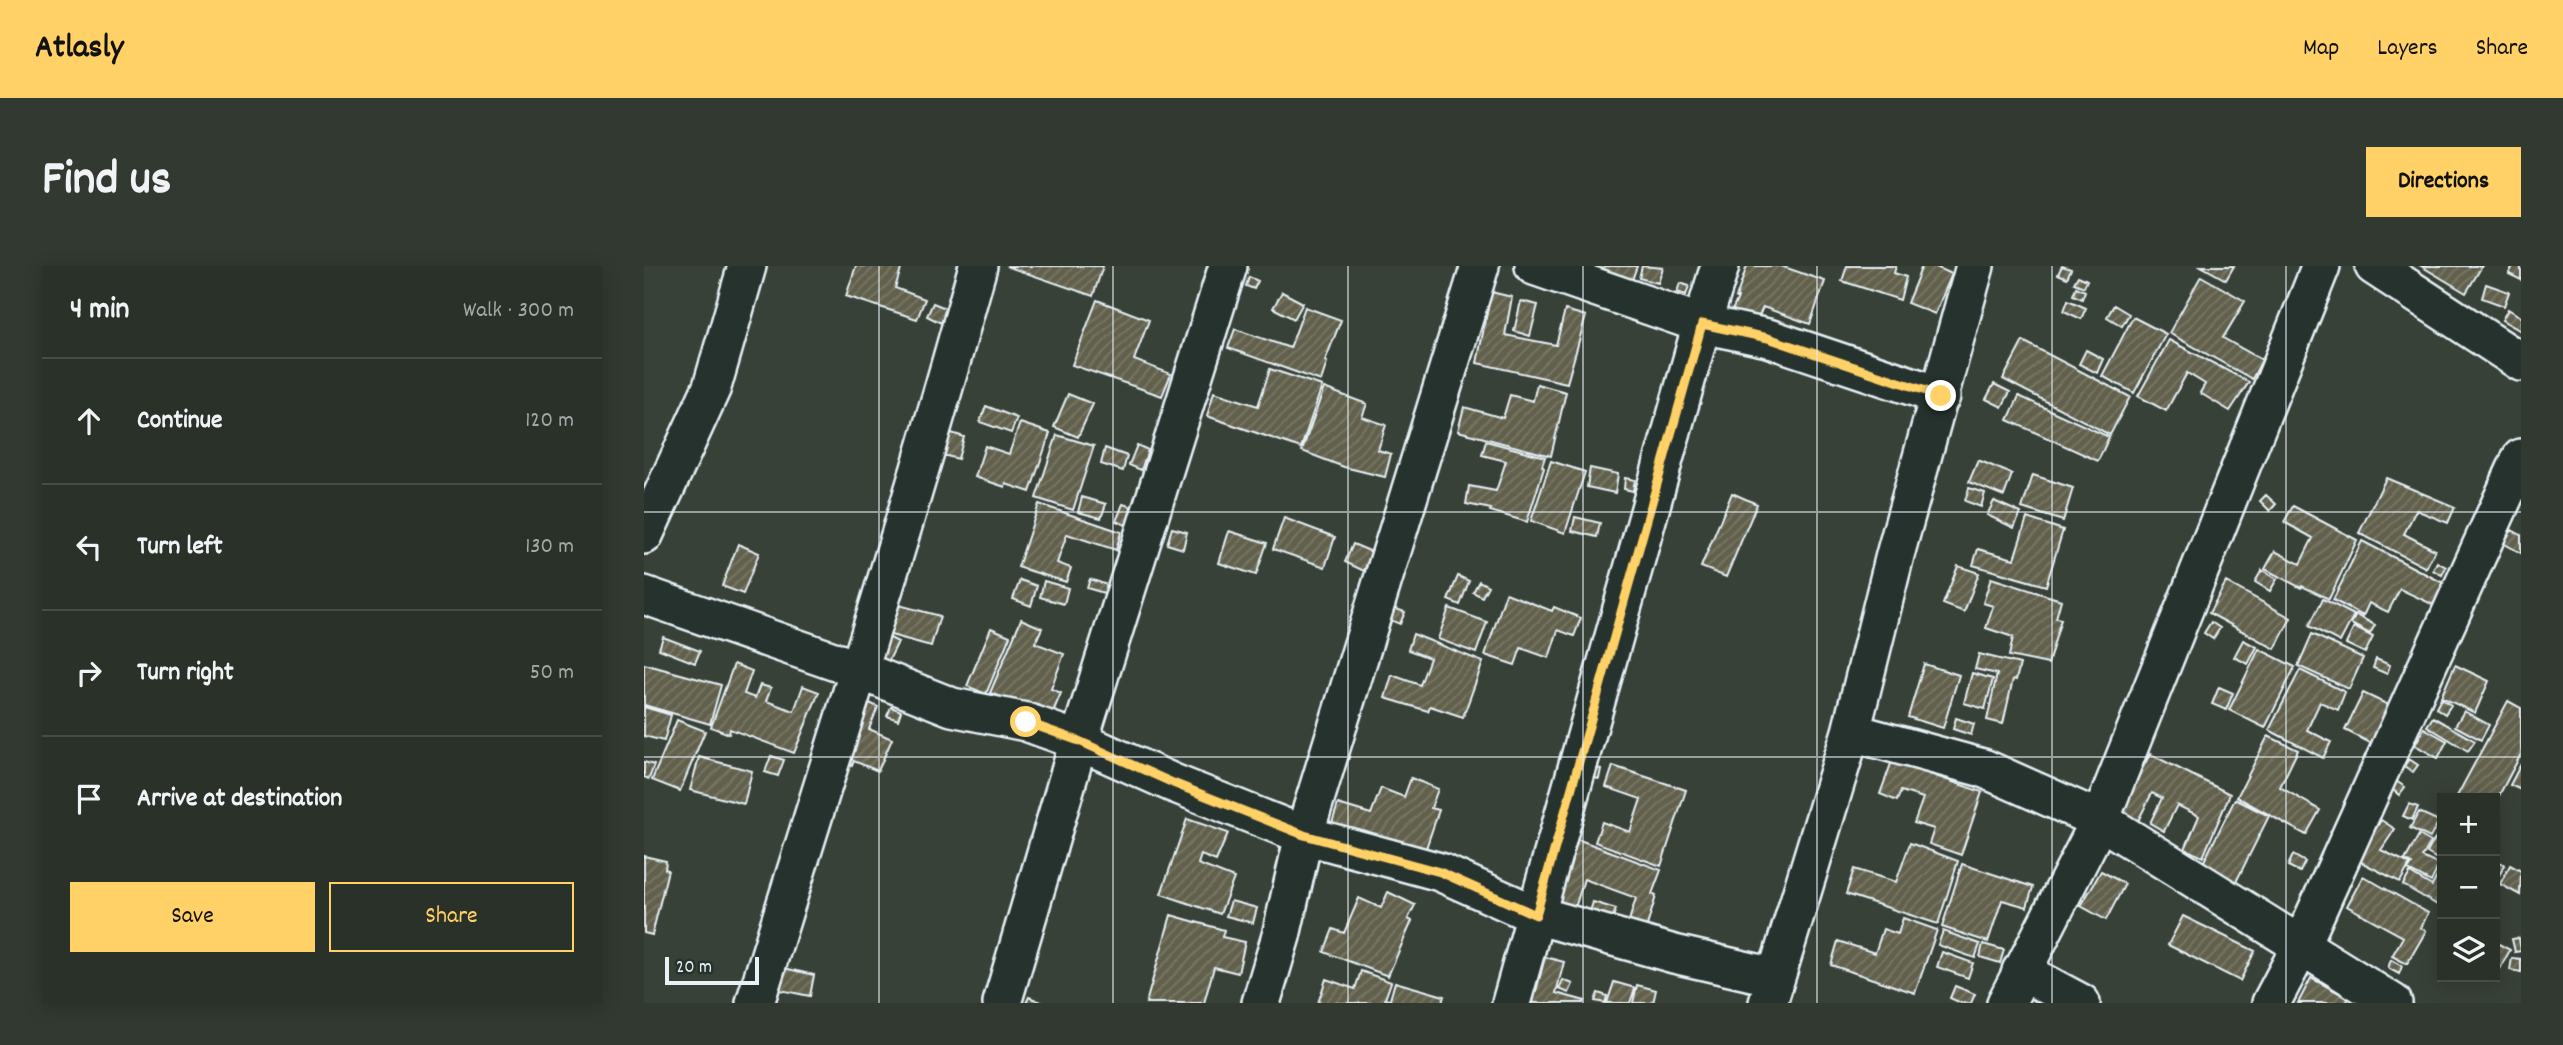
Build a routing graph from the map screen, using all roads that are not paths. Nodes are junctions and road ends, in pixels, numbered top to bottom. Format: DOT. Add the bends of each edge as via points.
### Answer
graph roads {
  1 [pos="747,266"];
  2 [pos="978,266"];
  3 [pos="1228,266"];
  4 [pos="1480,266"];
  5 [pos="1534,266"];
  6 [pos="1720,266"];
  7 [pos="1975,266"];
  8 [pos="2321,266"];
  9 [pos="2374,266"];
  10 [pos="1702,324"];
  11 [pos="2521,362"];
  12 [pos="1941,396"];
  13 [pos="2521,458"];
  14 [pos="644,535"];
  15 [pos="644,595"];
  16 [pos="859,670"];
  17 [pos="1851,732"];
  18 [pos="1079,741"];
  19 [pos="2100,820"];
  20 [pos="1304,835"];
  21 [pos="1536,915"];
  22 [pos="2301,946"];
  23 [pos="2014,987"];
  24 [pos="1771,990"];
  25 [pos="755,1003"];
  26 [pos="1002,1003"];
  27 [pos="1261,1003"];
  28 [pos="1511,1003"];
  29 [pos="2081,1003"];
  30 [pos="2271,1003"];
  31 [pos="2393,1003"];
  1 -- 14 [label="street" via="712,387"];
  2 -- 16 [label="street"];
  3 -- 18 [label="street"];
  4 -- 20 [label="street"];
  5 -- 10 [label="street"];
  6 -- 10 [label="street"];
  7 -- 12 [label="street"];
  8 -- 19 [label="street"];
  9 -- 11 [label="street"];
  10 -- 12 [label="street" via="1768,338"];
  10 -- 21 [label="street"];
  12 -- 17 [label="street"];
  13 -- 22 [label="street"];
  15 -- 16 [label="street"];
  16 -- 18 [label="street" via="952,707 1026,722"];
  16 -- 25 [label="street"];
  17 -- 19 [label="street" via="1983,768"];
  17 -- 24 [label="street"];
  18 -- 20 [label="street"];
  18 -- 26 [label="street"];
  19 -- 22 [label="street"];
  19 -- 23 [label="street"];
  20 -- 21 [label="street" via="1440,872"];
  20 -- 27 [label="street"];
  21 -- 24 [label="street" via="1674,954"];
  21 -- 28 [label="street"];
  22 -- 30 [label="street"];
  22 -- 31 [label="street"];
  23 -- 29 [label="street"];
}
